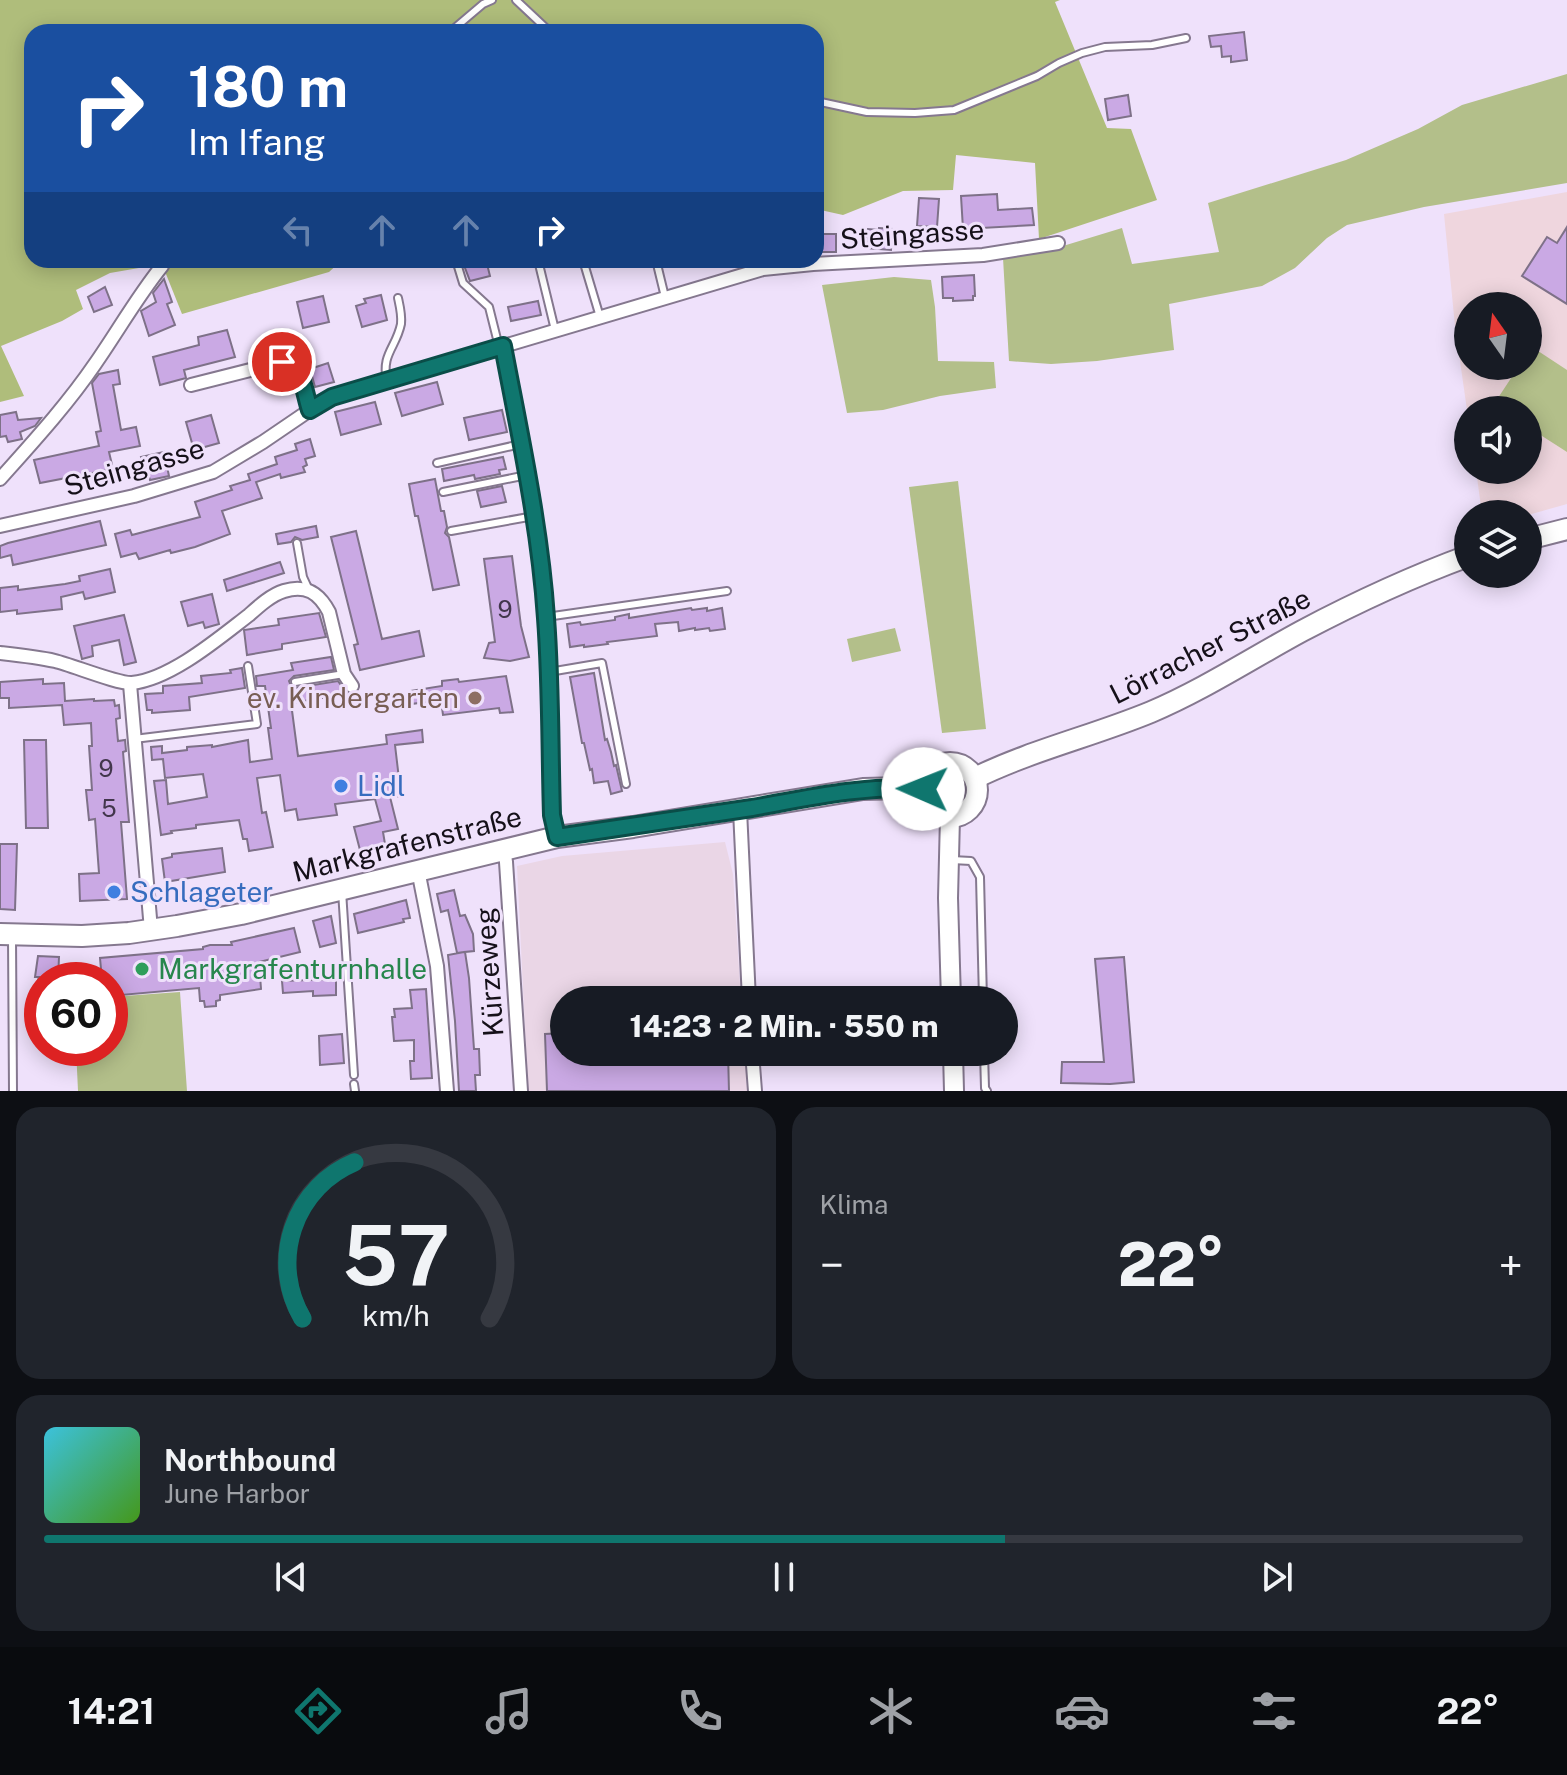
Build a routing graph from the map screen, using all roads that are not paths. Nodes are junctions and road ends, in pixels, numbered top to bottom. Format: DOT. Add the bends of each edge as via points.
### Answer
graph roads {
  1 [pos="492,0"];
  2 [pos="516,0"];
  3 [pos="459,24"];
  4 [pos="542,24"];
  5 [pos="1186,38"];
  6 [pos="824,103"];
  7 [pos="1058,243"];
  8 [pos="824,263"];
  9 [pos="160,268"];
  10 [pos="459,268"];
  11 [pos="540,268"];
  12 [pos="585,268"];
  13 [pos="658,268"];
  14 [pos="773,268"];
  15 [pos="665,297"];
  16 [pos="398,298"];
  17 [pos="600,317"];
  18 [pos="555,330"];
  19 [pos="501,346"];
  20 [pos="387,381"];
  21 [pos="191,385"];
  22 [pos="310,410"];
  23 [pos="521,444"];
  24 [pos="437,463"];
  25 [pos="527,475"];
  26 [pos="0,479"];
  27 [pos="443,492"];
  28 [pos="534,516"];
  29 [pos="0,526"];
  30 [pos="1567,529"];
  31 [pos="451,531"];
  32 [pos="1542,535"];
  33 [pos="297,543"];
  34 [pos="1454,562"];
  35 [pos="309,590"];
  36 [pos="727,591"];
  37 [pos="546,617"];
  38 [pos="0,653"];
  39 [pos="248,666"];
  40 [pos="549,672"];
  41 [pos="344,674"];
  42 [pos="295,682"];
  43 [pos="130,684"];
  44 [pos="352,686"];
  45 [pos="134,739"];
  46 [pos="975,778"];
  47 [pos="626,784"];
  48 [pos="923,789"];
  49 [pos="740,810"];
  50 [pos="950,817"];
  51 [pos="557,837"];
  52 [pos="504,849"];
  53 [pos="950,860"];
  54 [pos="418,870"];
  55 [pos="342,888"];
  56 [pos="151,930"];
  57 [pos="6,934"];
  58 [pos="748,986"];
  59 [pos="951,986"];
  60 [pos="983,986"];
  61 [pos="753,1066"];
  62 [pos="953,1066"];
  63 [pos="985,1066"];
  64 [pos="354,1083"];
  65 [pos="13,1091"];
  66 [pos="447,1091"];
  67 [pos="521,1091"];
  68 [pos="755,1091"];
  69 [pos="954,1091"];
  70 [pos="987,1091"];
  1 -- 3 [label="lane"];
  2 -- 4 [label="lane"];
  5 -- 6 [label="lane" via="1082,53 954,110 867,112"];
  7 -- 8 [label="street, Steingasse" via="983,255"];
  9 -- 26 [label="street, Steingasse" via="62,409"];
  10 -- 19 [label="lane" via="465,286 489,307"];
  11 -- 18 [label="lane"];
  12 -- 17 [label="lane"];
  13 -- 15 [label="lane"];
  14 -- 15 [label="street, Steingasse"];
  15 -- 17 [label="street, Steingasse"];
  16 -- 20 [label="lane" via="400,327 385,361"];
  17 -- 18 [label="street, Steingasse"];
  18 -- 19 [label="street, Steingasse"];
  19 -- 20 [label="street, Steingasse"];
  19 -- 23 [label="street"];
  20 -- 22 [label="street, Steingasse" via="332,397"];
  21 -- 22 [label="street" via="292,363"];
  22 -- 29 [label="street, Steingasse" via="213,472"];
  23 -- 24 [label="lane"];
  23 -- 25 [label="street"];
  25 -- 27 [label="lane"];
  25 -- 28 [label="street"];
  28 -- 31 [label="lane"];
  28 -- 37 [label="street"];
  30 -- 32 [label="main road"];
  33 -- 35 [label="lane"];
  34 -- 46 [label="main road, Lörracher Straße" via="1305,629 1152,712"];
  35 -- 41 [label="street" via="329,612"];
  35 -- 43 [label="street" via="283,591 201,652"];
  36 -- 37 [label="lane"];
  37 -- 40 [label="street"];
  38 -- 43 [label="street" via="54,661"];
  39 -- 45 [label="lane" via="257,724"];
  40 -- 47 [label="lane" via="602,663"];
  40 -- 51 [label="street"];
  41 -- 42 [label="lane"];
  41 -- 44 [label="street"];
  43 -- 45 [label="street"];
  45 -- 56 [label="street"];
  46 -- 48 [label="main road" via="964,766 949,762 928,774"];
  46 -- 50 [label="main road" via="973,804"];
  48 -- 49 [label="main road, Markgrafenstraße" via="863,789"];
  48 -- 50 [label="main road" via="934,812"];
  49 -- 51 [label="main road, Markgrafenstraße"];
  49 -- 58 [label="street"];
  50 -- 53 [label="street"];
  51 -- 52 [label="main road, Markgrafenstraße"];
  52 -- 54 [label="main road, Markgrafenstraße"];
  52 -- 67 [label="street, Kürzeweg"];
  53 -- 59 [label="street"];
  53 -- 60 [label="lane" via="971,861 980,877"];
  54 -- 55 [label="main road, Markgrafenstraße"];
  54 -- 66 [label="street, Kürzeweg" via="437,966"];
  55 -- 56 [label="main road, Markgrafenstraße"];
  55 -- 64 [label="lane"];
  56 -- 57 [label="main road, Markgrafenstraße" via="82,936"];
  57 -- 65 [label="lane"];
  61 -- 68 [label="street"];
  62 -- 69 [label="street"];
  63 -- 70 [label="lane"];
}
